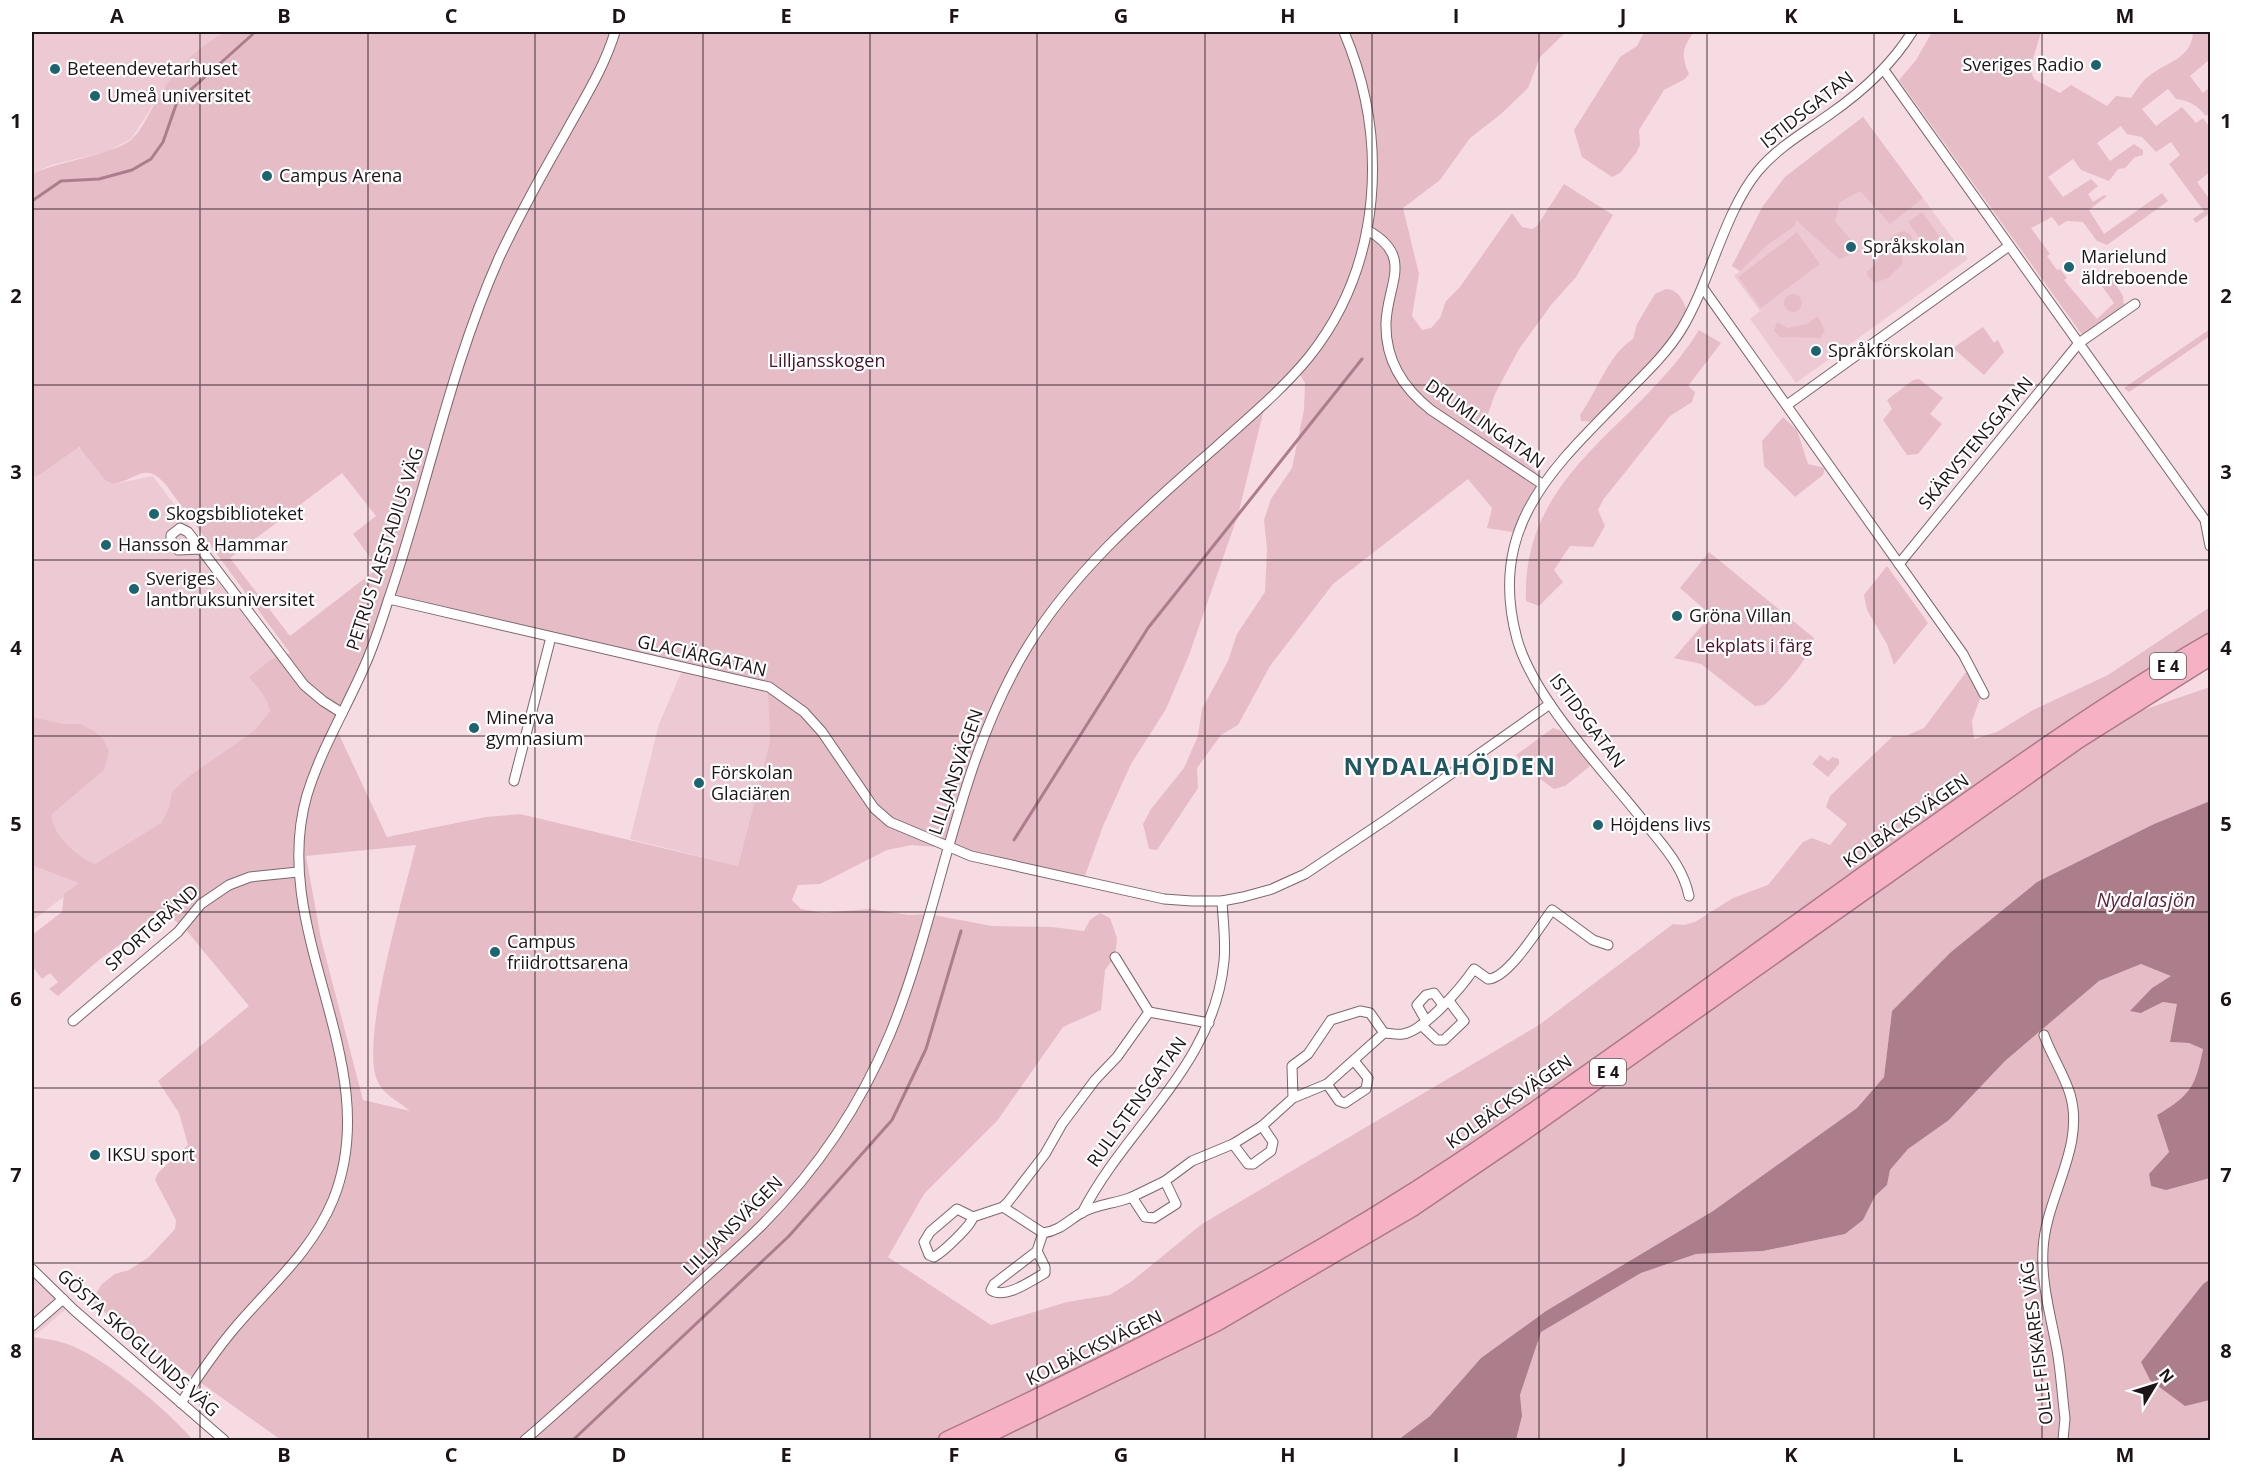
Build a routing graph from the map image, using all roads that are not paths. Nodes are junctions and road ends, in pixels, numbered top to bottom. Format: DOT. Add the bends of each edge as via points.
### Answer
graph roads {
  1 [pos="615,32"];
  2 [pos="1344,32"];
  3 [pos="1912,32"];
  4 [pos="1884,70"];
  5 [pos="1367,230"];
  6 [pos="2009,246"];
  7 [pos="1703,288"];
  8 [pos="2135,304"];
  9 [pos="2079,344"];
  10 [pos="1787,405"];
  11 [pos="1542,484"];
  12 [pos="2210,546"];
  13 [pos="200,549"];
  14 [pos="1899,564"];
  15 [pos="389,599"];
  16 [pos="551,637"];
  17 [pos="2211,642"];
  18 [pos="2211,657"];
  19 [pos="1984,694"];
  20 [pos="1550,704"];
  21 [pos="342,713"];
  22 [pos="514,781"];
  23 [pos="947,848"];
  24 [pos="298,872"];
  25 [pos="1689,896"];
  26 [pos="1222,901"];
  27 [pos="1608,945"];
  28 [pos="1115,957"];
  29 [pos="1446,1003"];
  30 [pos="1149,1012"];
  31 [pos="73,1021"];
  32 [pos="1423,1022"];
  33 [pos="1209,1023"];
  34 [pos="1384,1033"];
  35 [pos="2044,1035"];
  36 [pos="1355,1062"];
  37 [pos="1327,1084"];
  38 [pos="1293,1098"];
  39 [pos="1262,1126"];
  40 [pos="1233,1144"];
  41 [pos="1165,1181"];
  42 [pos="1132,1197"];
  43 [pos="1003,1207"];
  44 [pos="1082,1213"];
  45 [pos="973,1217"];
  46 [pos="1043,1233"];
  47 [pos="1037,1251"];
  48 [pos="32,1269"];
  49 [pos="63,1299"];
  50 [pos="32,1326"];
  51 [pos="181,1403"];
  52 [pos="224,1440"];
  53 [pos="525,1440"];
  54 [pos="947,1440"];
  55 [pos="977,1440"];
  56 [pos="2063,1440"];
  1 -- 15 [label="street, PETRUS LAESTADIUS VÄG" via="598,76 514,227 475,318"];
  2 -- 5 [label="street, LILLJANSVÄGEN" via="1359,68 1369,109 1374,171"];
  3 -- 4 [label="street, ISTIDSGATAN"];
  4 -- 6 [label="street"];
  4 -- 7 [label="street, ISTIDSGATAN" via="1777,152 1757,172"];
  5 -- 11 [label="street, DRUMLINGATAN" via="1385,242 1396,266 1386,322 1392,363 1402,382 1431,410"];
  5 -- 23 [label="street, LILLJANSVÄGEN" via="1348,291 1310,356 1278,391 1098,555 1042,624 988,723"];
  6 -- 9 [label="street"];
  6 -- 10 [label="street"];
  7 -- 10 [label="street"];
  7 -- 11 [label="street, ISTIDSGATAN" via="1671,345 1559,461"];
  8 -- 9 [label="street, SKÄRVSTENSGATAN"];
  9 -- 12 [label="street" via="2205,520"];
  9 -- 14 [label="street, SKÄRVSTENSGATAN"];
  10 -- 14 [label="street"];
  11 -- 20 [label="street, ISTIDSGATAN" via="1519,533 1510,579 1513,622 1520,647 1530,673"];
  13 -- 21 [label="street" via="304,685"];
  14 -- 19 [label="street" via="1973,669"];
  15 -- 16 [label="street, GLACIÄRGATAN"];
  15 -- 21 [label="street, PETRUS LAESTADIUS VÄG" via="367,662"];
  16 -- 22 [label="street"];
  16 -- 23 [label="street, GLACIÄRGATAN" via="769,687 804,712 822,732 874,808 890,822"];
  17 -- 54 [label="highway, KOLBÄCKSVÄGEN / E 4" via="2038,752 1406,1196 1211,1311 1087,1375"];
  18 -- 55 [label="highway, KOLBÄCKSVÄGEN / E 4" via="2078,740 1414,1206 1216,1323"];
  20 -- 25 [label="street, ISTIDSGATAN" via="1677,863"];
  20 -- 26 [label="street" via="1305,874 1266,891"];
  21 -- 24 [label="street, PETRUS LAESTADIUS VÄG" via="306,798"];
  23 -- 26 [label="street" via="1164,899"];
  23 -- 53 [label="street, LILLJANSVÄGEN" via="888,1038 833,1139 761,1226"];
  24 -- 31 [label="street, SPORTGRÄND" via="250,877 229,885 201,904 178,932"];
  24 -- 51 [label="street, PETRUS LAESTADIUS VÄG" via="346,1086 344,1164 330,1205 303,1253 234,1329"];
  26 -- 33 [label="street, RULLSTENSGATAN" via="1225,960"];
  27 -- 29 [label="street" via="1593,940 1552,910 1504,972 1492,979 1474,969"];
  28 -- 30 [label="street"];
  29 -- 32 [label="street"];
  29 -- 32 [label="street" via="1434,993 1426,994 1417,1005"];
  29 -- 32 [label="street" via="1464,1021 1444,1040 1437,1040"];
  30 -- 33 [label="street"];
  30 -- 43 [label="street"];
  32 -- 34 [label="street" via="1405,1034"];
  33 -- 44 [label="street, RULLSTENSGATAN" via="1197,1051 1094,1189"];
  34 -- 36 [label="street"];
  34 -- 38 [label="street" via="1367,1011 1331,1020 1308,1054 1292,1066"];
  35 -- 56 [label="street, OLLE FISKARES VÄG" via="2070,1093 2073,1116 2072,1136 2045,1227 2043,1251 2065,1418"];
  36 -- 37 [label="street"];
  36 -- 37 [label="street" via="1368,1078 1366,1089 1345,1103"];
  37 -- 38 [label="street"];
  38 -- 39 [label="street"];
  39 -- 40 [label="street"];
  39 -- 40 [label="street" via="1274,1148 1253,1164 1245,1163"];
  40 -- 41 [label="street" via="1192,1161"];
  41 -- 42 [label="street"];
  41 -- 42 [label="street" via="1176,1204 1154,1218 1145,1217"];
  42 -- 44 [label="street"];
  43 -- 45 [label="street"];
  43 -- 46 [label="street"];
  44 -- 46 [label="street" via="1064,1226"];
  45 -- 45 [label="street" via="967,1229 939,1255 929,1255 924,1242 930,1232 957,1209"];
  46 -- 47 [label="street"];
  47 -- 47 [label="street" via="994,1284 993,1292 1009,1292 1045,1273"];
  48 -- 49 [label="street, GÖSTA SKOGLUNDS VÄG"];
  49 -- 50 [label="street"];
  49 -- 51 [label="street, GÖSTA SKOGLUNDS VÄG"];
  51 -- 52 [label="street, GÖSTA SKOGLUNDS VÄG"];
}
